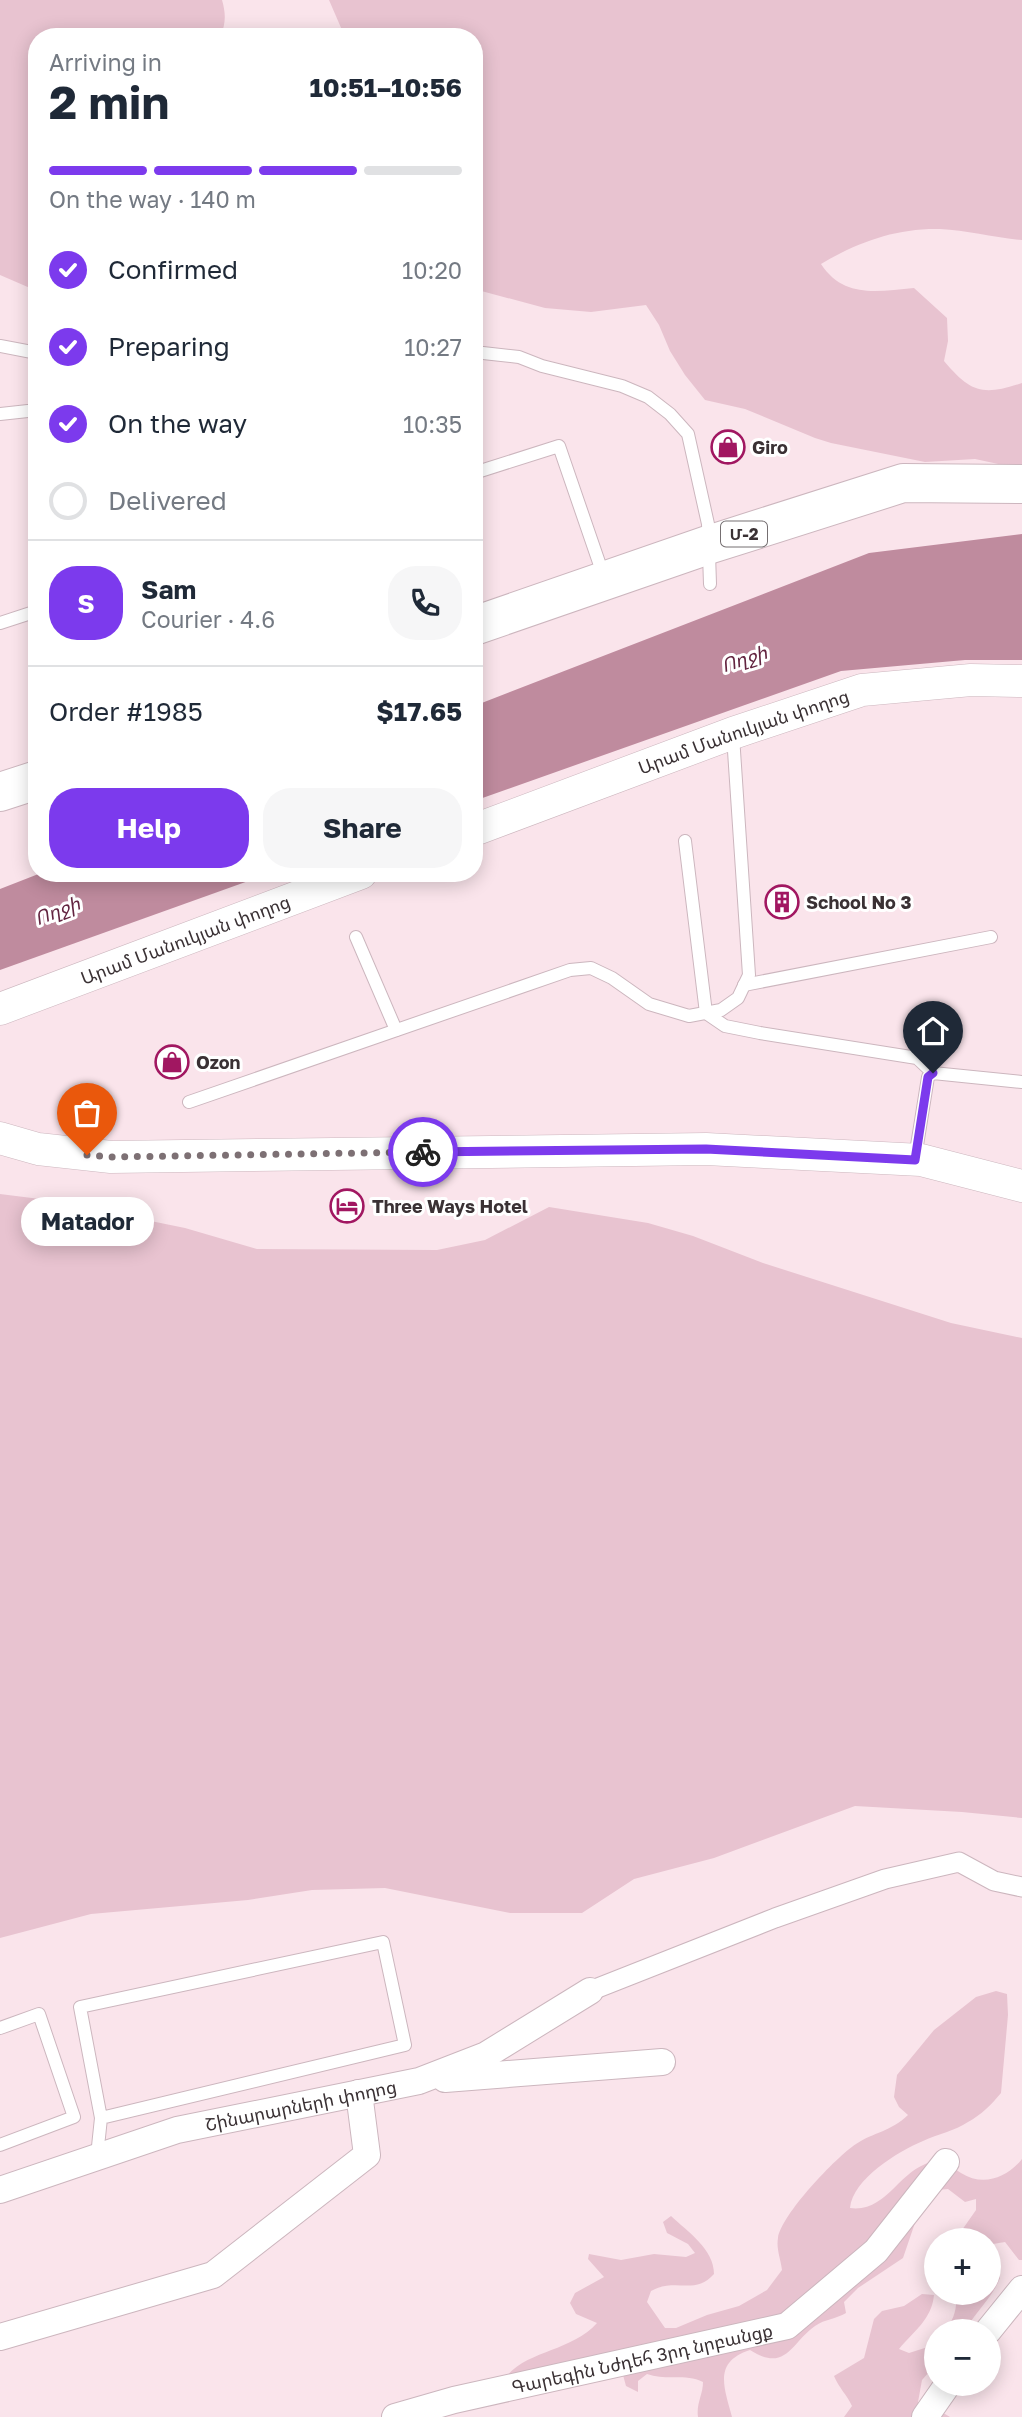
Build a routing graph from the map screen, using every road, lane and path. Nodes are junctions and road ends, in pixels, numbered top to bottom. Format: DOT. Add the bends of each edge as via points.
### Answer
graph roads {
  1 [pos="0,346"];
  2 [pos="28,351"];
  3 [pos="483,353"];
  4 [pos="28,411"];
  5 [pos="0,414"];
  6 [pos="483,470"];
  7 [pos="1022,484"];
  8 [pos="708,545"];
  9 [pos="605,580"];
  10 [pos="710,584"];
  11 [pos="28,614"];
  12 [pos="0,623"];
  13 [pos="483,623"];
  14 [pos="1022,681"];
  15 [pos="733,733"];
  16 [pos="28,783"];
  17 [pos="0,792"];
  18 [pos="483,827"];
  19 [pos="685,841"];
  20 [pos="337,882"];
  21 [pos="356,937"];
  22 [pos="991,937"];
  23 [pos="744,985"];
  24 [pos="3,1010"];
  25 [pos="706,1013"];
  26 [pos="396,1030"];
  27 [pos="933,1073"];
  28 [pos="1022,1082"];
  29 [pos="189,1102"];
  30 [pos="0,1138"];
  31 [pos="915,1160"];
  32 [pos="1022,1186"];
  33 [pos="1022,1887"];
  34 [pos="590,1991"];
  35 [pos="0,2028"];
  36 [pos="662,2062"];
  37 [pos="419,2081"];
  38 [pos="359,2093"];
  39 [pos="101,2118"];
  40 [pos="0,2145"];
  41 [pos="97,2156"];
  42 [pos="946,2162"];
  43 [pos="0,2190"];
  44 [pos="1022,2289"];
  45 [pos="998,2319"];
  46 [pos="0,2337"];
  47 [pos="940,2396"];
  48 [pos="395,2417"];
  49 [pos="925,2417"];
  1 -- 2 [label="lane"];
  3 -- 8 [label="lane" via="519,357 648,397 688,434 708,524"];
  4 -- 5 [label="lane"];
  6 -- 9 [label="lane" via="559,446"];
  7 -- 8 [label="highway, Մ-2" via="903,483"];
  8 -- 9 [label="highway, Մ-2"];
  8 -- 10 [label="lane"];
  9 -- 13 [label="highway, Մ-2"];
  11 -- 12 [label="lane"];
  14 -- 15 [label="street, Արամ Մանուկյան փողոց" via="971,680 862,690"];
  15 -- 18 [label="street, Արամ Մանուկյան փողոց"];
  15 -- 23 [label="lane" via="749,975"];
  16 -- 17 [label="highway"];
  19 -- 25 [label="lane"];
  20 -- 24 [label="street, Արամ Մանուկյան փողոց"];
  21 -- 26 [label="lane"];
  22 -- 23 [label="lane"];
  23 -- 25 [label="lane" via="738,998 721,1010"];
  25 -- 26 [label="lane" via="689,1016 649,1004 591,968 555,974"];
  25 -- 27 [label="lane" via="725,1026 760,1034 917,1058"];
  26 -- 29 [label="lane"];
  27 -- 28 [label="lane"];
  27 -- 31 [label="lane" via="928,1077"];
  30 -- 31 [label="street" via="37,1150 111,1157 706,1149"];
  31 -- 32 [label="street"];
  33 -- 34 [label="street" via="994,1881 959,1862 885,1880 775,1918"];
  34 -- 37 [label="street, Շինարարների փողոց" via="486,2055"];
  35 -- 40 [label="lane" via="40,2014 74,2118"];
  36 -- 37 [label="street"];
  37 -- 38 [label="street, Շինարարների փողոց"];
  38 -- 41 [label="street, Շինարարների փողոց" via="177,2130"];
  38 -- 46 [label="street" via="366,2155 214,2275"];
  39 -- 39 [label="lane" via="80,2007 383,1942 405,2045"];
  39 -- 41 [label="lane"];
  41 -- 43 [label="street, Շինարարների փողոց"];
  42 -- 48 [label="street, Գարեգին Նժդեհ 3րդ նրբանցք" via="876,2251 787,2326"];
  44 -- 45 [label="street"];
  47 -- 49 [label="street"];
}
